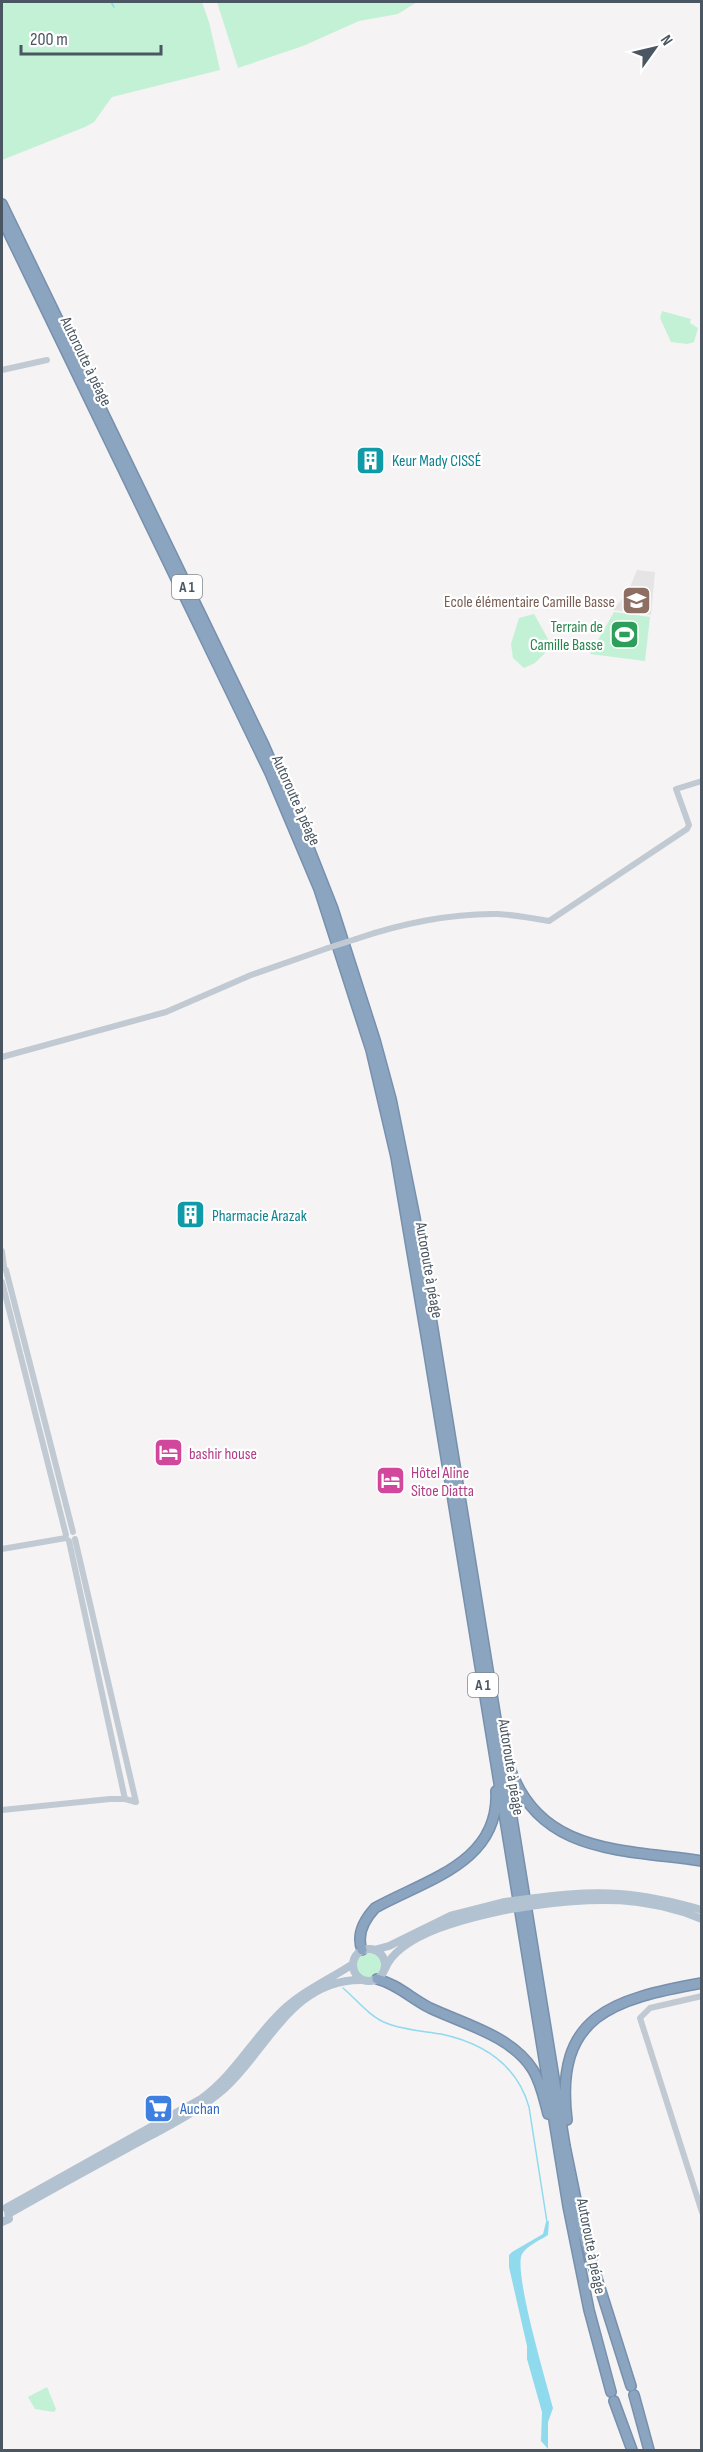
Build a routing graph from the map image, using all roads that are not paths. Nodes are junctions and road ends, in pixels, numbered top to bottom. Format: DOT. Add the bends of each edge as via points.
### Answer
graph roads {
  1 [pos="2,204"];
  2 [pos="2,219"];
  3 [pos="47,360"];
  4 [pos="2,370"];
  5 [pos="702,780"];
  6 [pos="2,1057"];
  7 [pos="2,1251"];
  8 [pos="3,1269"];
  9 [pos="2,1282"];
  10 [pos="28,1352"];
  11 [pos="20,1354"];
  12 [pos="70,1537"];
  13 [pos="2,1549"];
  14 [pos="498,1728"];
  15 [pos="493,1743"];
  16 [pos="125,1799"];
  17 [pos="2,1810"];
  18 [pos="702,1861"];
  19 [pos="536,1901"];
  20 [pos="505,1906"];
  21 [pos="702,1910"];
  22 [pos="702,1919"];
  23 [pos="362,1950"];
  24 [pos="374,1950"];
  25 [pos="353,1964"];
  26 [pos="385,1969"];
  27 [pos="377,1979"];
  28 [pos="363,1980"];
  29 [pos="702,1983"];
  30 [pos="702,1996"];
  31 [pos="576,2197"];
  32 [pos="568,2206"];
  33 [pos="5,2208"];
  34 [pos="702,2212"];
  35 [pos="2,2222"];
  36 [pos="632,2451"];
  37 [pos="649,2451"];
  1 -- 14 [label="highway, A 1" via="276,771 324,883 361,991 404,1158"];
  2 -- 15 [label="highway, Autoroute à péage / A 1" via="270,773 319,889 349,979 396,1157"];
  3 -- 4 [label="street"];
  5 -- 6 [label="street, bridge" via="676,789 687,829 549,921 504,915 472,916 382,930 251,975 166,1012"];
  7 -- 8 [label="street"];
  8 -- 10 [label="street"];
  9 -- 11 [label="street"];
  10 -- 11 [label="street"];
  10 -- 12 [label="street"];
  11 -- 12 [label="street"];
  12 -- 13 [label="street"];
  12 -- 16 [label="street"];
  12 -- 16 [label="street" via="97,1628 136,1802"];
  14 -- 18 [label="highway" via="521,1793 535,1813 565,1834 599,1846"];
  14 -- 31 [label="highway, A 1"];
  15 -- 23 [label="highway" via="496,1798 486,1834 466,1860 375,1908 362,1926"];
  15 -- 32 [label="highway, Autoroute à péage / A 1"];
  16 -- 17 [label="street"];
  19 -- 20 [label="main road, bridge"];
  19 -- 21 [label="main road" via="571,1893 617,1893"];
  19 -- 22 [label="main road" via="616,1899 664,1907"];
  20 -- 24 [label="main road" via="450,1916"];
  20 -- 26 [label="main road" via="435,1930 397,1952"];
  23 -- 24 [label="main road"];
  23 -- 25 [label="main road"];
  24 -- 26 [label="main road" via="384,1959"];
  25 -- 28 [label="main road" via="356,1975"];
  25 -- 33 [label="main road" via="287,2006 224,2081 201,2099"];
  26 -- 27 [label="main road"];
  27 -- 28 [label="main road"];
  27 -- 32 [label="highway" via="496,2038 523,2057 543,2092"];
  28 -- 33 [label="main road" via="333,1983 299,2004 276,2025 226,2087 190,2114"];
  29 -- 31 [label="highway" via="618,2004 595,2018 576,2040 568,2061 565,2093"];
  30 -- 34 [label="street" via="650,2008 640,2018"];
  31 -- 37 [label="highway, A 1" via="594,2273"];
  32 -- 36 [label="highway, Autoroute à péage / A 1" via="589,2310"];
  33 -- 35 [label="main road" via="8,2221"];
}
